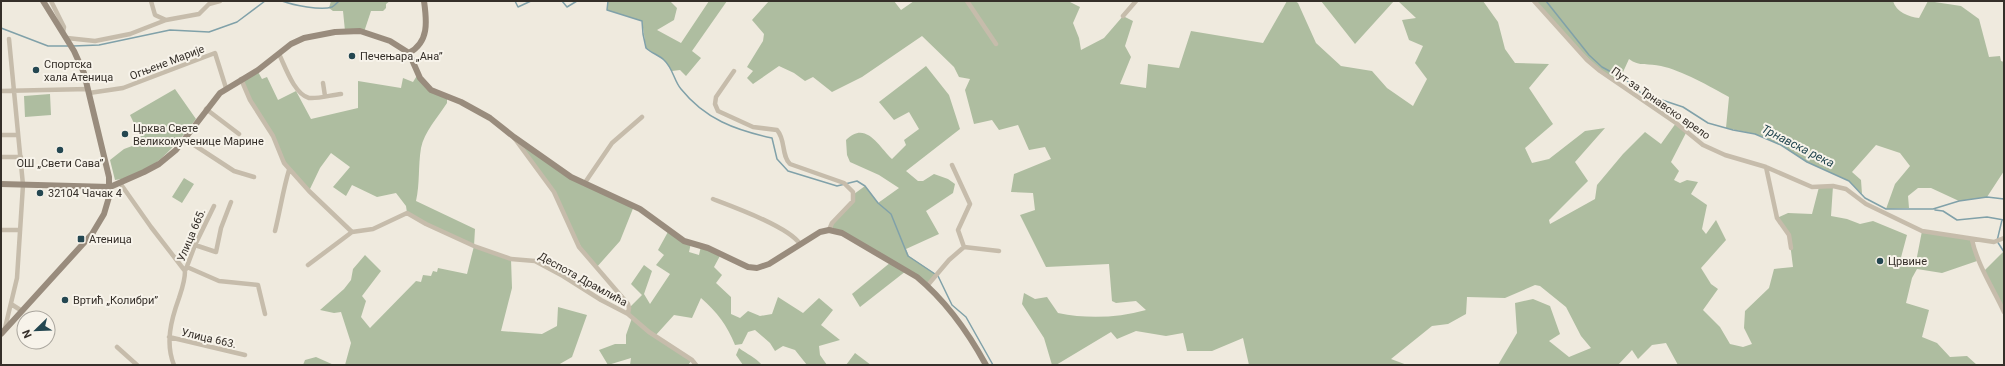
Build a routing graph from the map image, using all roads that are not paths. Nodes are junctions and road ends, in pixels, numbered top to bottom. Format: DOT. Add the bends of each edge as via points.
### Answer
graph roads {
  1 [pos="43,1"];
  2 [pos="51,1"];
  3 [pos="151,1"];
  4 [pos="220,1"];
  5 [pos="424,1"];
  6 [pos="967,1"];
  7 [pos="1136,1"];
  8 [pos="1534,1"];
  9 [pos="1123,16"];
  10 [pos="166,20"];
  11 [pos="66,37"];
  12 [pos="9,38"];
  13 [pos="996,44"];
  14 [pos="409,53"];
  15 [pos="279,54"];
  16 [pos="734,71"];
  17 [pos="241,79"];
  18 [pos="323,83"];
  19 [pos="226,88"];
  20 [pos="1,91"];
  21 [pos="14,91"];
  22 [pos="89,91"];
  23 [pos="341,94"];
  24 [pos="325,96"];
  25 [pos="206,109"];
  26 [pos="642,117"];
  27 [pos="239,134"];
  28 [pos="1,136"];
  29 [pos="18,136"];
  30 [pos="514,137"];
  31 [pos="185,139"];
  32 [pos="1,157"];
  33 [pos="20,157"];
  34 [pos="952,165"];
  35 [pos="1766,168"];
  36 [pos="289,170"];
  37 [pos="254,176"];
  38 [pos="120,183"];
  39 [pos="1,184"];
  40 [pos="584,184"];
  41 [pos="23,185"];
  42 [pos="110,187"];
  43 [pos="713,199"];
  44 [pos="231,202"];
  45 [pos="214,206"];
  46 [pos="1,230"];
  47 [pos="20,230"];
  48 [pos="829,230"];
  49 [pos="275,231"];
  50 [pos="352,232"];
  51 [pos="2004,238"];
  52 [pos="1972,240"];
  53 [pos="800,244"];
  54 [pos="195,245"];
  55 [pos="964,247"];
  56 [pos="1791,248"];
  57 [pos="999,251"];
  58 [pos="308,265"];
  59 [pos="186,269"];
  60 [pos="927,286"];
  61 [pos="11,304"];
  62 [pos="20,310"];
  63 [pos="23,310"];
  64 [pos="2004,312"];
  65 [pos="265,314"];
  66 [pos="628,314"];
  67 [pos="16,318"];
  68 [pos="3,332"];
  69 [pos="169,337"];
  70 [pos="117,347"];
  71 [pos="245,355"];
  72 [pos="136,365"];
  73 [pos="174,365"];
  74 [pos="696,365"];
  75 [pos="986,365"];
  1 -- 11 [label="street"];
  2 -- 11 [label="street"];
  3 -- 10 [label="street" via="155,15"];
  4 -- 10 [label="street" via="208,4 199,14"];
  5 -- 14 [label="street" via="424,39"];
  6 -- 13 [label="street"];
  7 -- 9 [label="street"];
  8 -- 35 [label="street, Пут за Трнавско врело" via="1600,71 1676,123 1703,145"];
  10 -- 11 [label="street" via="130,34 95,41"];
  11 -- 22 [label="street"];
  12 -- 21 [label="street"];
  14 -- 15 [label="street" via="379,36 360,31 345,31 304,38"];
  14 -- 30 [label="street" via="420,78 431,90 461,102 490,118"];
  15 -- 17 [label="street"];
  15 -- 24 [label="street" via="296,88 308,97"];
  16 -- 48 [label="street" via="716,97 718,111 753,127 777,130 786,160 790,164 844,182 853,192 853,201 832,223"];
  17 -- 19 [label="street"];
  17 -- 36 [label="street" via="250,100 274,136 280,155"];
  18 -- 24 [label="street"];
  19 -- 22 [label="street, Огњене Марије" via="215,53 123,88"];
  19 -- 25 [label="street"];
  20 -- 21 [label="street"];
  21 -- 22 [label="street"];
  21 -- 29 [label="street"];
  22 -- 42 [label="street"];
  23 -- 24 [label="street"];
  25 -- 27 [label="street"];
  25 -- 31 [label="street"];
  26 -- 40 [label="street" via="612,143"];
  28 -- 29 [label="street"];
  29 -- 33 [label="street"];
  30 -- 40 [label="street"];
  30 -- 66 [label="street" via="554,192 579,247 628,304"];
  31 -- 37 [label="street" via="234,171"];
  31 -- 38 [label="street" via="176,150 151,169"];
  32 -- 33 [label="street"];
  33 -- 41 [label="street"];
  34 -- 55 [label="street" via="970,204 958,230"];
  35 -- 52 [label="street, Пут за Трнавско врело" via="1812,187 1833,186 1846,189 1866,204 1922,231"];
  35 -- 56 [label="street" via="1777,218 1789,235"];
  36 -- 49 [label="street" via="282,191 282,204"];
  36 -- 50 [label="street"];
  38 -- 42 [label="street"];
  38 -- 59 [label="street" via="151,227"];
  39 -- 41 [label="street"];
  40 -- 53 [label="street" via="640,209 684,240 748,267 765,266"];
  41 -- 42 [label="street"];
  41 -- 47 [label="street"];
  42 -- 63 [label="street" via="106,209 96,229"];
  43 -- 53 [label="street" via="751,213 793,237"];
  44 -- 54 [label="street" via="221,228 216,252"];
  45 -- 54 [label="street, Улица 665."];
  46 -- 47 [label="street"];
  47 -- 61 [label="street" via="17,278"];
  48 -- 53 [label="street" via="820,232"];
  48 -- 60 [label="street" via="842,233 917,277"];
  50 -- 58 [label="street, Деспота Драмлића"];
  50 -- 66 [label="street, Деспота Драмлића" via="373,229 407,213 474,246 511,259 535,261"];
  51 -- 52 [label="street, Пут за Трнавско врело" via="1994,242"];
  52 -- 64 [label="street" via="1977,261"];
  54 -- 59 [label="street, Улица 665."];
  55 -- 57 [label="street"];
  55 -- 60 [label="street"];
  59 -- 65 [label="street" via="219,281 258,285"];
  59 -- 69 [label="street, Улица 665." via="184,286 178,299"];
  60 -- 75 [label="street" via="963,325"];
  61 -- 62 [label="street"];
  61 -- 68 [label="street"];
  66 -- 74 [label="street"];
  67 -- 68 [label="street"];
  69 -- 71 [label="street, Улица 663."];
  69 -- 73 [label="street, Улица 665." via="169,352"];
  70 -- 72 [label="street"];
}
